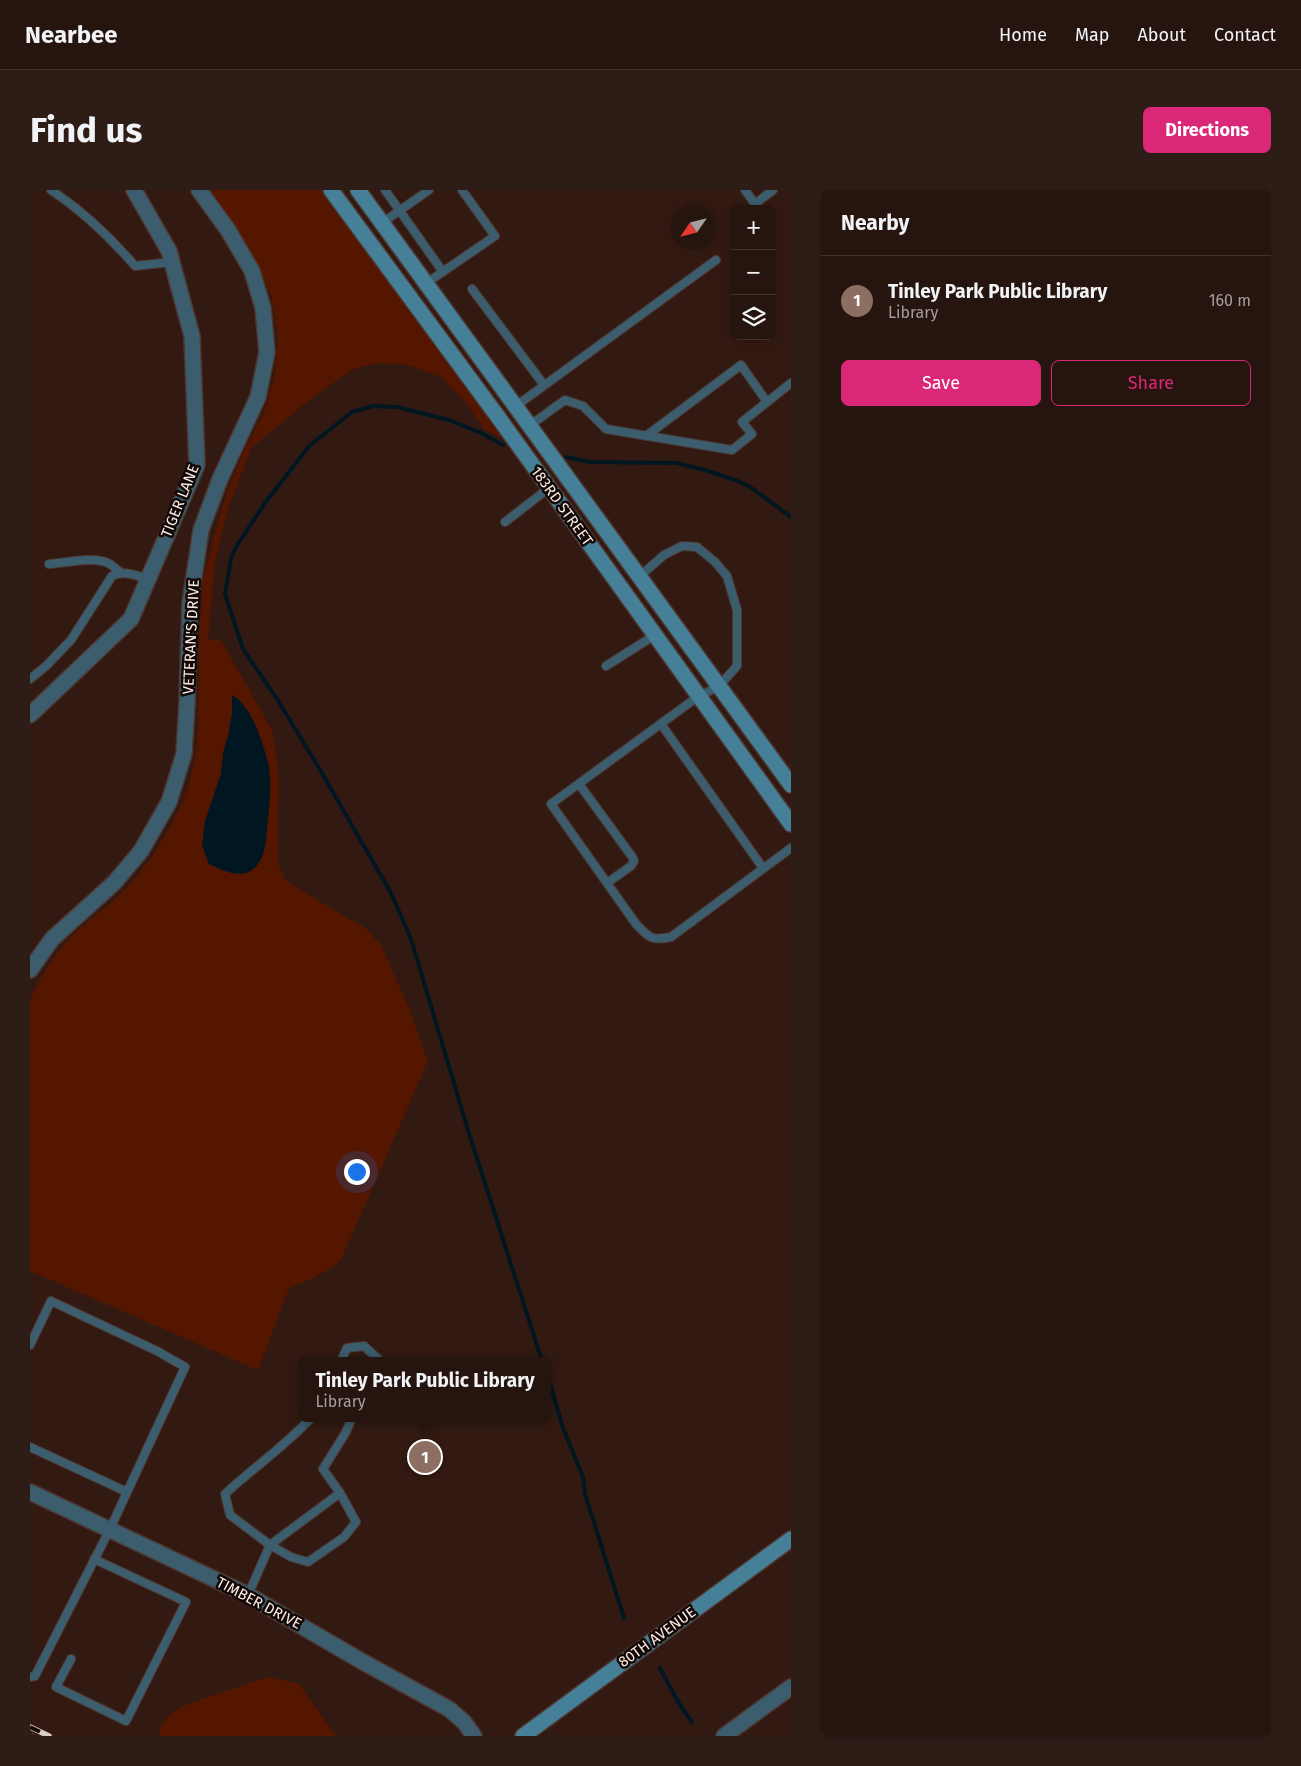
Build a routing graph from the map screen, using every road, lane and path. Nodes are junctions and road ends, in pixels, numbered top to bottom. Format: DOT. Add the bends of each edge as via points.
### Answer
graph roads {
  1 [pos="51,190"];
  2 [pos="134,190"];
  3 [pos="199,190"];
  4 [pos="331,190"];
  5 [pos="358,190"];
  6 [pos="385,190"];
  7 [pos="429,190"];
  8 [pos="462,190"];
  9 [pos="745,190"];
  10 [pos="773,190"];
  11 [pos="400,210"];
  12 [pos="382,223"];
  13 [pos="716,260"];
  14 [pos="172,262"];
  15 [pos="443,272"];
  16 [pos="425,284"];
  17 [pos="472,289"];
  18 [pos="791,383"];
  19 [pos="544,385"];
  20 [pos="767,402"];
  21 [pos="516,406"];
  22 [pos="529,426"];
  23 [pos="646,436"];
  24 [pos="549,488"];
  25 [pos="505,522"];
  26 [pos="49,564"];
  27 [pos="120,572"];
  28 [pos="638,577"];
  29 [pos="148,578"];
  30 [pos="655,634"];
  31 [pos="606,666"];
  32 [pos="30,679"];
  33 [pos="719,686"];
  34 [pos="699,696"];
  35 [pos="30,715"];
  36 [pos="660,724"];
  37 [pos="579,784"];
  38 [pos="791,785"];
  39 [pos="791,824"];
  40 [pos="791,848"];
  41 [pos="763,868"];
  42 [pos="607,883"];
  43 [pos="30,970"];
  44 [pos="30,1345"];
  45 [pos="343,1357"];
  46 [pos="376,1357"];
  47 [pos="307,1422"];
  48 [pos="350,1422"];
  49 [pos="30,1447"];
  50 [pos="30,1492"];
  51 [pos="127,1492"];
  52 [pos="340,1492"];
  53 [pos="110,1529"];
  54 [pos="791,1539"];
  55 [pos="270,1546"];
  56 [pos="94,1559"];
  57 [pos="248,1595"];
  58 [pos="70,1659"];
  59 [pos="30,1677"];
  60 [pos="791,1687"];
  61 [pos="474,1736"];
  62 [pos="523,1736"];
  63 [pos="724,1736"];
  1 -- 14 [label="lane" via="71,202 135,266"];
  2 -- 14 [label="street, TIGER LANE"];
  3 -- 43 [label="street, VETERAN'S DRIVE" via="252,270 263,308 267,352 258,397 220,479 201,530 190,604 184,754 169,802 141,850 114,883 52,939"];
  4 -- 24 [label="street, 183RD STREET"];
  5 -- 12 [label="street, 183RD STREET"];
  6 -- 11 [label="lane"];
  7 -- 11 [label="lane"];
  8 -- 15 [label="lane" via="495,236"];
  9 -- 10 [label="lane" via="755,204"];
  11 -- 12 [label="lane"];
  11 -- 15 [label="lane"];
  12 -- 16 [label="street, 183RD STREET"];
  13 -- 19 [label="lane"];
  14 -- 29 [label="street, TIGER LANE" via="192,336 197,466"];
  15 -- 16 [label="lane"];
  16 -- 21 [label="street, 183RD STREET"];
  17 -- 19 [label="lane"];
  18 -- 20 [label="lane"];
  19 -- 21 [label="lane"];
  20 -- 23 [label="lane" via="742,422 752,434 732,450"];
  20 -- 23 [label="lane" via="741,365"];
  21 -- 22 [label="street, 183RD STREET"];
  22 -- 23 [label="lane" via="566,400 583,406 606,430"];
  22 -- 28 [label="street, 183RD STREET"];
  24 -- 25 [label="lane"];
  24 -- 30 [label="street, 183RD STREET"];
  26 -- 27 [label="lane" via="101,560"];
  27 -- 29 [label="lane"];
  27 -- 32 [label="lane" via="112,576 71,640"];
  28 -- 33 [label="street, 183RD STREET"];
  28 -- 33 [label="lane" via="664,555 682,546 697,548 716,562 727,576 737,610 737,666"];
  29 -- 35 [label="street, TIGER LANE" via="131,619"];
  30 -- 31 [label="lane"];
  30 -- 34 [label="street, 183RD STREET"];
  33 -- 34 [label="lane"];
  33 -- 38 [label="street, 183RD STREET"];
  34 -- 36 [label="lane"];
  34 -- 39 [label="street, 183RD STREET"];
  36 -- 37 [label="lane"];
  36 -- 41 [label="lane"];
  37 -- 42 [label="lane" via="634,861"];
  37 -- 42 [label="lane" via="550,804"];
  40 -- 41 [label="lane"];
  41 -- 42 [label="lane" via="671,937 658,940 648,936 636,924"];
  44 -- 51 [label="lane" via="51,1301 185,1367"];
  45 -- 46 [label="lane" via="347,1348 364,1346"];
  47 -- 55 [label="lane" via="225,1494 230,1515"];
  48 -- 52 [label="lane" via="324,1469"];
  49 -- 51 [label="lane"];
  50 -- 53 [label="street, TIMBER DRIVE"];
  51 -- 53 [label="lane"];
  52 -- 55 [label="lane"];
  52 -- 55 [label="lane" via="356,1522 344,1537 308,1562"];
  53 -- 56 [label="lane"];
  53 -- 57 [label="street, TIMBER DRIVE"];
  54 -- 62 [label="street, 80TH AVENUE"];
  55 -- 57 [label="lane"];
  56 -- 58 [label="lane" via="186,1602 126,1721 56,1687"];
  56 -- 59 [label="lane" via="50,1650 35,1676"];
  57 -- 61 [label="street, TIMBER DRIVE" via="450,1709"];
  60 -- 63 [label="street"];
}
